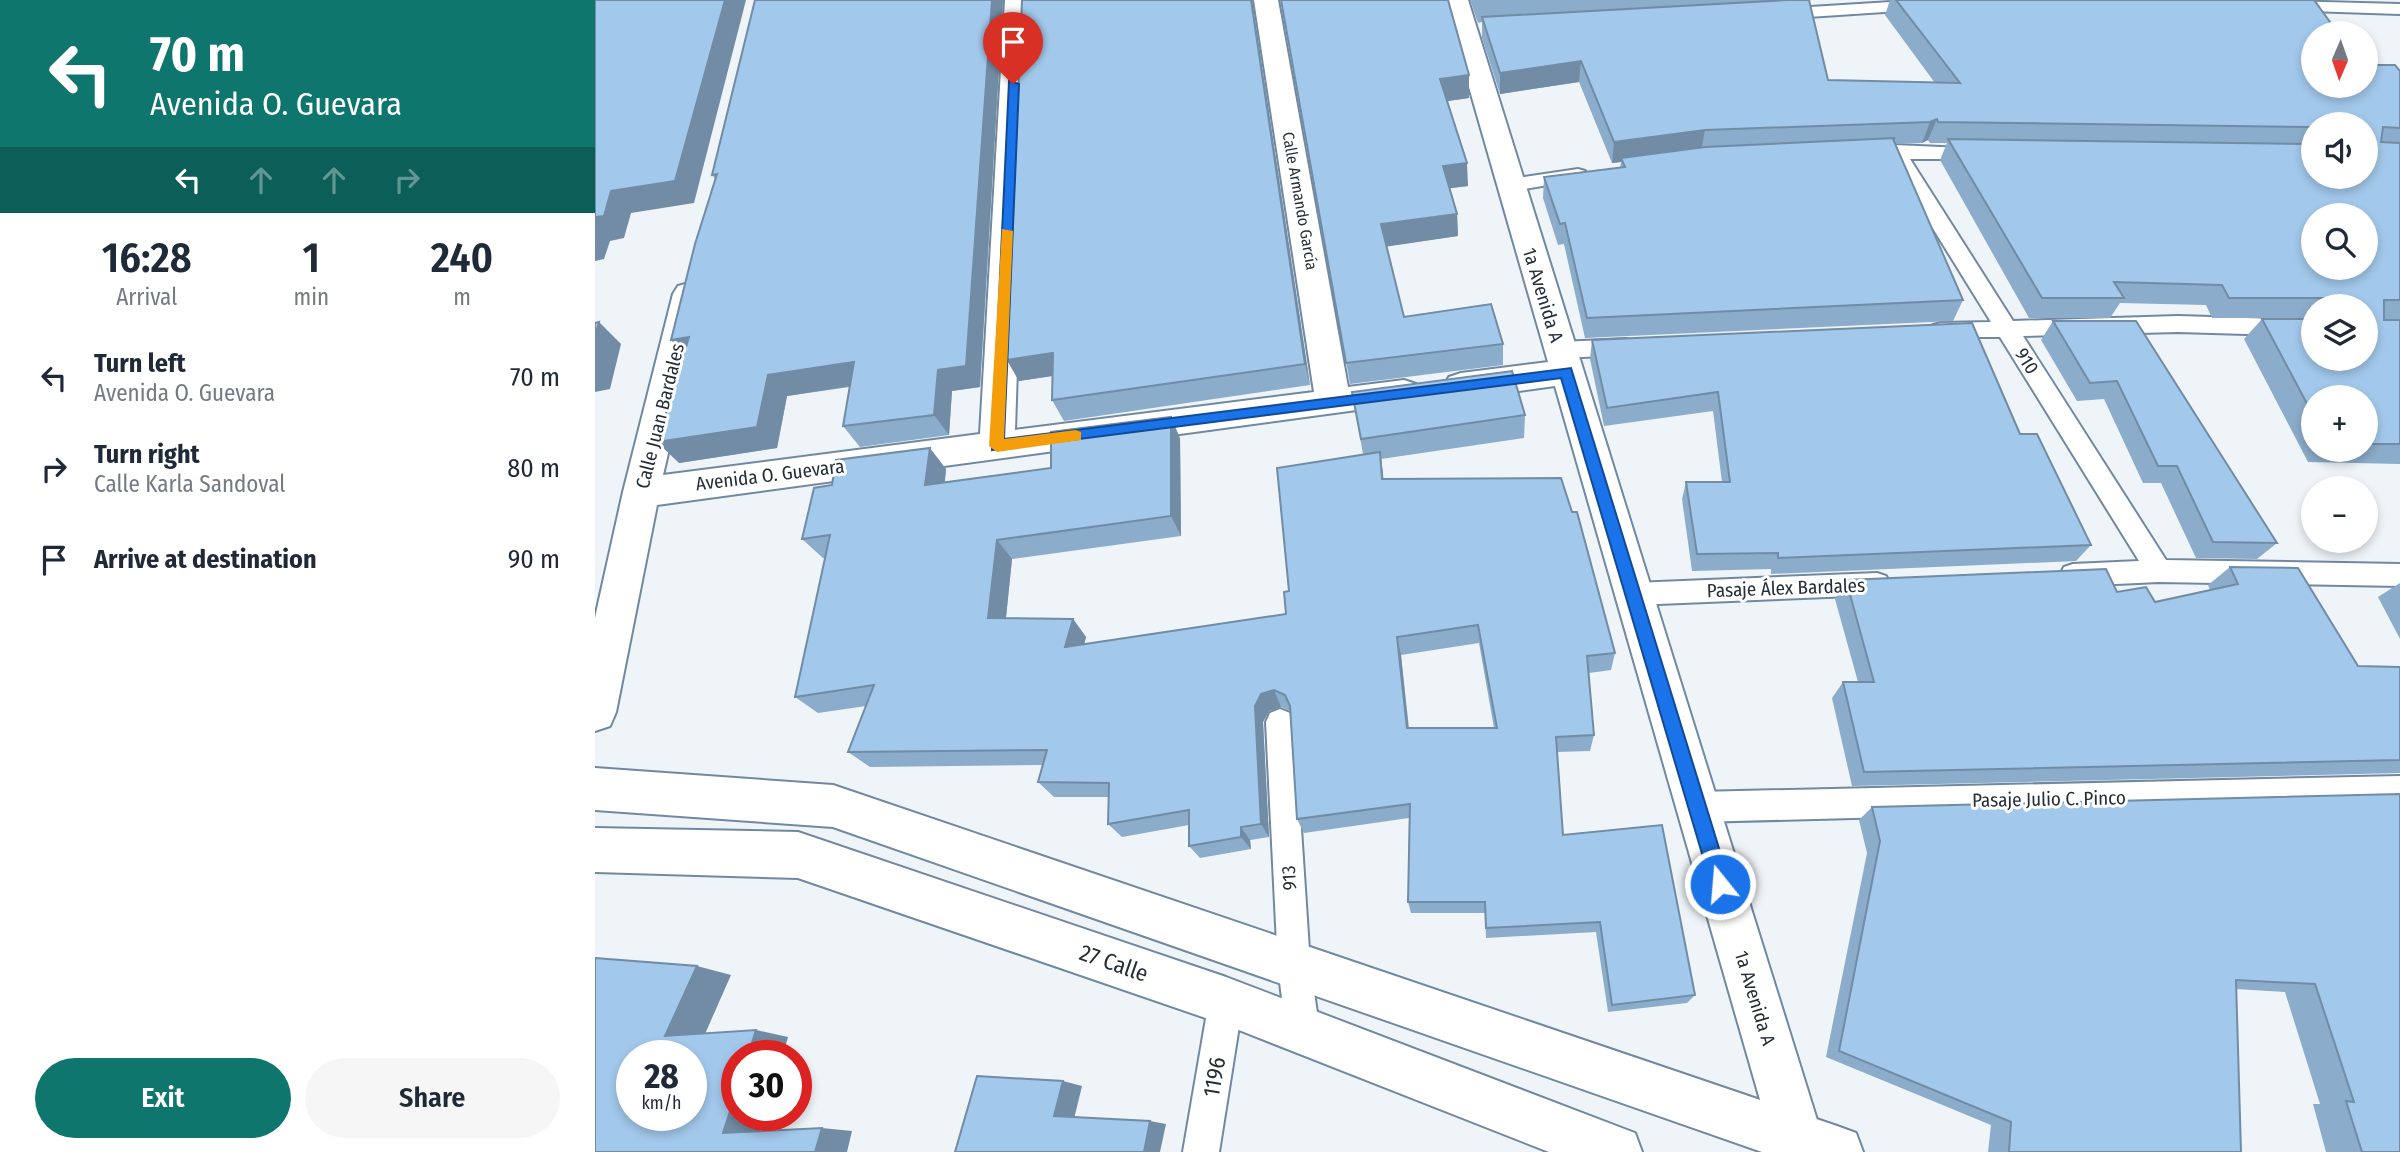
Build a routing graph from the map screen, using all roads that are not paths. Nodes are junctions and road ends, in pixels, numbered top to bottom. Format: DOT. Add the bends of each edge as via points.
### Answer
graph roads {
  1 [pos="1017,0"];
  2 [pos="1266,0"];
  3 [pos="1940,4"];
  4 [pos="1807,6"];
  5 [pos="2263,6"];
  6 [pos="2400,9"];
  7 [pos="1755,15"];
  8 [pos="1466,21"];
  9 [pos="1895,151"];
  10 [pos="1993,153"];
  11 [pos="1840,154"];
  12 [pos="1601,173"];
  13 [pos="1511,184"];
  14 [pos="696,266"];
  15 [pos="2006,328"];
  16 [pos="2301,328"];
  17 [pos="1923,332"];
  18 [pos="1644,346"];
  19 [pos="1563,361"];
  20 [pos="1333,402"];
  21 [pos="997,446"];
  22 [pos="641,492"];
  23 [pos="2159,571"];
  24 [pos="2400,575"];
  25 [pos="2049,576"];
  26 [pos="1896,583"];
  27 [pos="1634,594"];
  28 [pos="595,712"];
  29 [pos="1280,722"];
  30 [pos="595,789"];
  31 [pos="2400,790"];
  32 [pos="1697,807"];
  33 [pos="595,850"];
  34 [pos="1294,965"];
  35 [pos="1226,1001"];
  36 [pos="1303,1033"];
  37 [pos="1812,1147"];
  38 [pos="1201,1152"];
  39 [pos="1616,1152"];
  1 -- 21 [label="street"];
  2 -- 20 [label="street, Calle Armando García"];
  3 -- 4 [label="lane"];
  4 -- 7 [label="lane"];
  5 -- 6 [label="lane"];
  8 -- 13 [label="street, 1a Avenida A"];
  9 -- 10 [label="lane"];
  9 -- 11 [label="lane"];
  9 -- 15 [label="lane, 910"];
  12 -- 13 [label="lane"];
  13 -- 19 [label="street, 1a Avenida A"];
  14 -- 22 [label="street, Calle Juan Bardales"];
  15 -- 16 [label="lane" via="2178,324"];
  15 -- 17 [label="lane"];
  15 -- 23 [label="lane, 910"];
  18 -- 19 [label="lane"];
  19 -- 20 [label="street, Avenida O. Guevara"];
  19 -- 27 [label="street, 1a Avenida A"];
  20 -- 21 [label="street, Avenida O. Guevara"];
  21 -- 22 [label="street, Avenida O. Guevara"];
  22 -- 28 [label="street, Calle Juan Bardales"];
  23 -- 24 [label="lane"];
  23 -- 25 [label="lane"];
  26 -- 27 [label="lane, Pasaje Álex Bardales"];
  27 -- 32 [label="street, 1a Avenida A"];
  29 -- 34 [label="lane, 913"];
  30 -- 34 [label="street" via="833,806"];
  31 -- 32 [label="lane, Pasaje Julio C. Pinco"];
  32 -- 37 [label="street, 1a Avenida A"];
  33 -- 35 [label="street, 27 Calle" via="798,855"];
  34 -- 36 [label="lane, 913"];
  34 -- 37 [label="street"];
  35 -- 36 [label="street, 27 Calle"];
  35 -- 38 [label="lane, 1196"];
  36 -- 39 [label="street, 27 Calle"];
}
